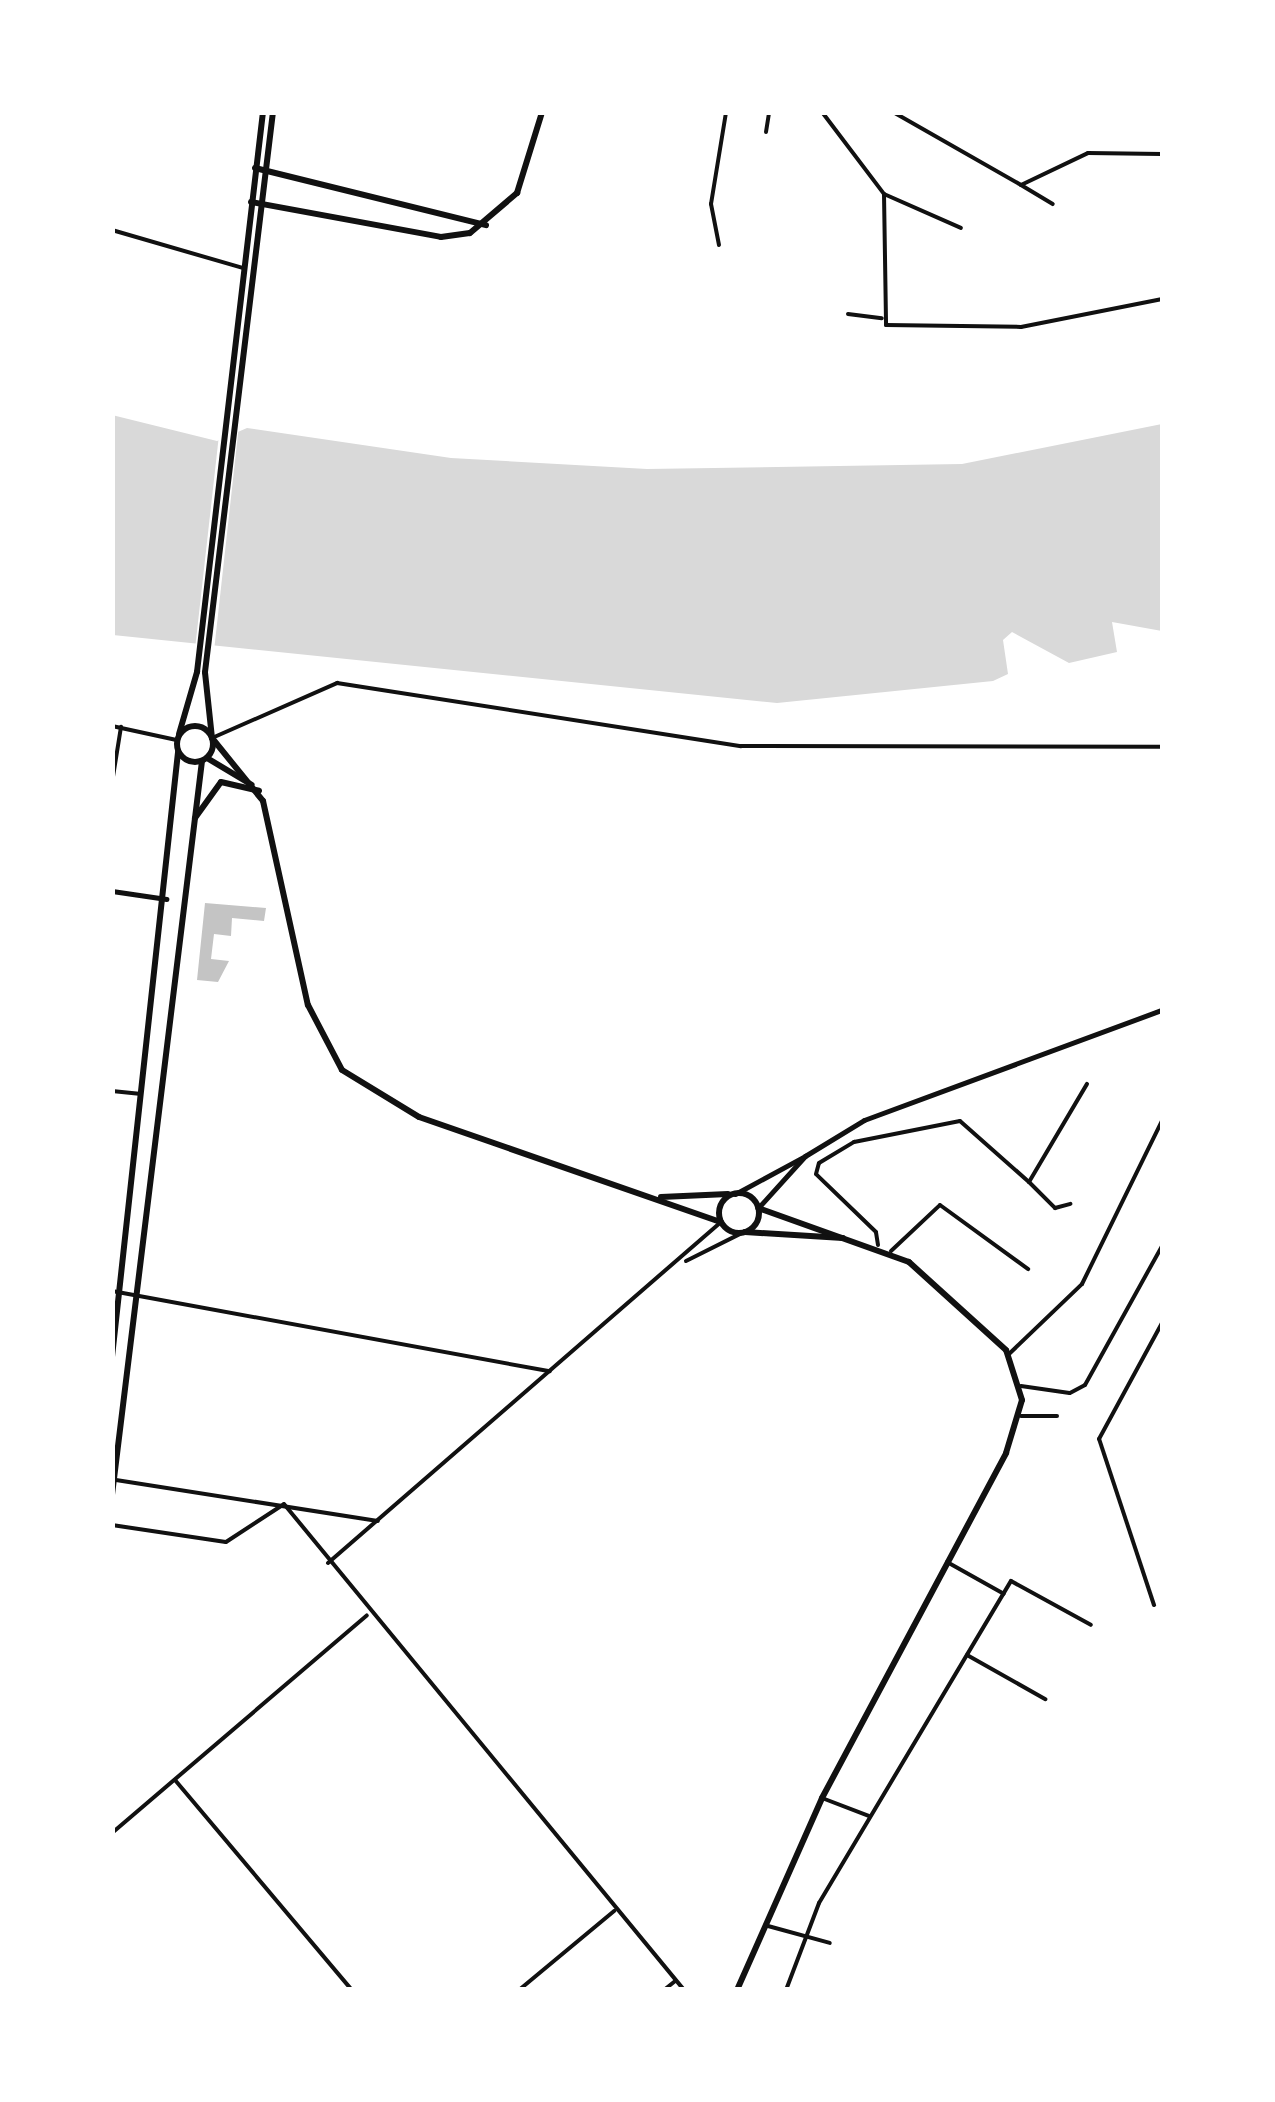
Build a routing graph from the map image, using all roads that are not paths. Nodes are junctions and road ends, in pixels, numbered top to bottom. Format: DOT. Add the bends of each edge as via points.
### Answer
graph roads {
  1 [pos="263,112"];
  2 [pos="272,112"];
  3 [pos="542,112"];
  4 [pos="726,112"];
  5 [pos="769,112"];
  6 [pos="822,112"];
  7 [pos="893,112"];
  8 [pos="766,132"];
  9 [pos="1162,154"];
  10 [pos="256,168"];
  11 [pos="265,170"];
  12 [pos="1021,185"];
  13 [pos="884,194"];
  14 [pos="251,202"];
  15 [pos="261,203"];
  16 [pos="1053,204"];
  17 [pos="488,225"];
  18 [pos="961,228"];
  19 [pos="112,230"];
  20 [pos="719,245"];
  21 [pos="243,268"];
  22 [pos="1162,299"];
  23 [pos="848,314"];
  24 [pos="882,318"];
  25 [pos="232,389"];
  26 [pos="201,672"];
  27 [pos="112,726"];
  28 [pos="121,727"];
  29 [pos="178,737"];
  30 [pos="212,738"];
  31 [pos="1162,747"];
  32 [pos="178,752"];
  33 [pos="204,759"];
  34 [pos="112,783"];
  35 [pos="258,792"];
  36 [pos="190,828"];
  37 [pos="112,891"];
  38 [pos="166,900"];
  39 [pos="1162,1010"];
  40 [pos="1088,1084"];
  41 [pos="112,1090"];
  42 [pos="143,1095"];
  43 [pos="1162,1121"];
  44 [pos="805,1156"];
  45 [pos="1028,1182"];
  46 [pos="735,1194"];
  47 [pos="654,1197"];
  48 [pos="1070,1204"];
  49 [pos="758,1208"];
  50 [pos="721,1222"];
  51 [pos="744,1232"];
  52 [pos="854,1238"];
  53 [pos="878,1246"];
  54 [pos="1162,1246"];
  55 [pos="891,1251"];
  56 [pos="678,1266"];
  57 [pos="1028,1269"];
  58 [pos="116,1291"];
  59 [pos="135,1294"];
  60 [pos="1162,1323"];
  61 [pos="1158,1331"];
  62 [pos="1162,1338"];
  63 [pos="1009,1354"];
  64 [pos="112,1356"];
  65 [pos="550,1371"];
  66 [pos="1021,1386"];
  67 [pos="1021,1416"];
  68 [pos="1057,1416"];
  69 [pos="113,1480"];
  70 [pos="112,1495"];
  71 [pos="284,1504"];
  72 [pos="378,1521"];
  73 [pos="112,1524"];
  74 [pos="948,1562"];
  75 [pos="328,1563"];
  76 [pos="1004,1594"];
  77 [pos="1154,1604"];
  78 [pos="367,1614"];
  79 [pos="1091,1625"];
  80 [pos="967,1654"];
  81 [pos="1045,1699"];
  82 [pos="175,1780"];
  83 [pos="822,1798"];
  84 [pos="870,1816"];
  85 [pos="112,1833"];
  86 [pos="614,1911"];
  87 [pos="763,1925"];
  88 [pos="804,1940"];
  89 [pos="830,1943"];
  90 [pos="675,1980"];
  91 [pos="352,1990"];
  92 [pos="519,1990"];
  93 [pos="664,1990"];
  94 [pos="684,1990"];
  95 [pos="737,1990"];
  96 [pos="786,1990"];
  1 -- 10 [label="main road"];
  2 -- 11 [label="main road"];
  3 -- 17 [label="main road" via="517,194"];
  4 -- 20 [label="street" via="712,204"];
  5 -- 8 [label="street"];
  6 -- 13 [label="street"];
  7 -- 12 [label="street"];
  9 -- 12 [label="street" via="1088,153"];
  10 -- 11 [label="main road"];
  10 -- 14 [label="main road"];
  11 -- 15 [label="main road"];
  11 -- 17 [label="main road"];
  12 -- 16 [label="street"];
  13 -- 18 [label="street"];
  13 -- 24 [label="street"];
  14 -- 15 [label="main road"];
  14 -- 21 [label="main road"];
  15 -- 17 [label="main road" via="442,236"];
  15 -- 25 [label="main road"];
  19 -- 21 [label="street"];
  21 -- 25 [label="main road"];
  22 -- 24 [label="street" via="1022,327 894,328"];
  23 -- 24 [label="street"];
  25 -- 26 [label="main road"];
  26 -- 29 [label="main road"];
  26 -- 30 [label="main road"];
  27 -- 28 [label="street"];
  28 -- 29 [label="street"];
  28 -- 34 [label="street"];
  29 -- 30 [label="main road" via="200,726"];
  29 -- 32 [label="main road"];
  30 -- 31 [label="street" via="337,683 741,746"];
  30 -- 33 [label="main road"];
  30 -- 35 [label="main road"];
  32 -- 33 [label="main road"];
  32 -- 38 [label="main road"];
  33 -- 35 [label="main road"];
  33 -- 36 [label="main road"];
  35 -- 36 [label="main road" via="216,785"];
  35 -- 47 [label="main road" via="308,1005 342,1070 419,1117"];
  36 -- 59 [label="main road"];
  37 -- 38 [label="street"];
  38 -- 42 [label="main road"];
  39 -- 44 [label="street" via="864,1120"];
  40 -- 45 [label="street"];
  41 -- 42 [label="street"];
  42 -- 58 [label="main road"];
  43 -- 63 [label="street" via="1082,1284"];
  44 -- 46 [label="street"];
  44 -- 49 [label="street"];
  45 -- 48 [label="street" via="1055,1208"];
  45 -- 53 [label="street" via="960,1121 854,1142 816,1174 876,1232"];
  46 -- 47 [label="main road"];
  46 -- 49 [label="main road"];
  46 -- 50 [label="main road" via="721,1204"];
  47 -- 50 [label="main road"];
  49 -- 51 [label="main road"];
  49 -- 52 [label="main road"];
  50 -- 51 [label="main road"];
  50 -- 56 [label="street"];
  51 -- 52 [label="main road"];
  51 -- 56 [label="street"];
  52 -- 53 [label="main road"];
  53 -- 55 [label="main road"];
  54 -- 66 [label="street" via="1085,1385 1070,1393"];
  55 -- 57 [label="street" via="940,1205"];
  55 -- 63 [label="main road"];
  56 -- 65 [label="street"];
  58 -- 59 [label="street"];
  58 -- 64 [label="main road"];
  59 -- 65 [label="street"];
  59 -- 69 [label="main road"];
  60 -- 61 [label="street"];
  61 -- 62 [label="street"];
  61 -- 77 [label="street" via="1099,1439"];
  63 -- 66 [label="main road"];
  65 -- 72 [label="street"];
  66 -- 67 [label="main road"];
  67 -- 68 [label="street"];
  67 -- 74 [label="main road"];
  69 -- 70 [label="main road"];
  69 -- 71 [label="street"];
  71 -- 72 [label="street"];
  71 -- 73 [label="street" via="226,1542"];
  71 -- 75 [label="street"];
  72 -- 75 [label="street"];
  74 -- 76 [label="street"];
  74 -- 83 [label="main road"];
  75 -- 78 [label="street"];
  76 -- 79 [label="street" via="1016,1580"];
  76 -- 80 [label="street"];
  78 -- 82 [label="street"];
  78 -- 86 [label="street"];
  80 -- 81 [label="street"];
  80 -- 84 [label="street"];
  82 -- 85 [label="street"];
  82 -- 91 [label="street"];
  83 -- 84 [label="street"];
  83 -- 87 [label="main road"];
  84 -- 88 [label="street"];
  86 -- 90 [label="street"];
  86 -- 92 [label="street"];
  87 -- 88 [label="street"];
  87 -- 95 [label="main road"];
  88 -- 89 [label="street"];
  88 -- 96 [label="street"];
  90 -- 93 [label="street"];
  90 -- 94 [label="street"];
}
